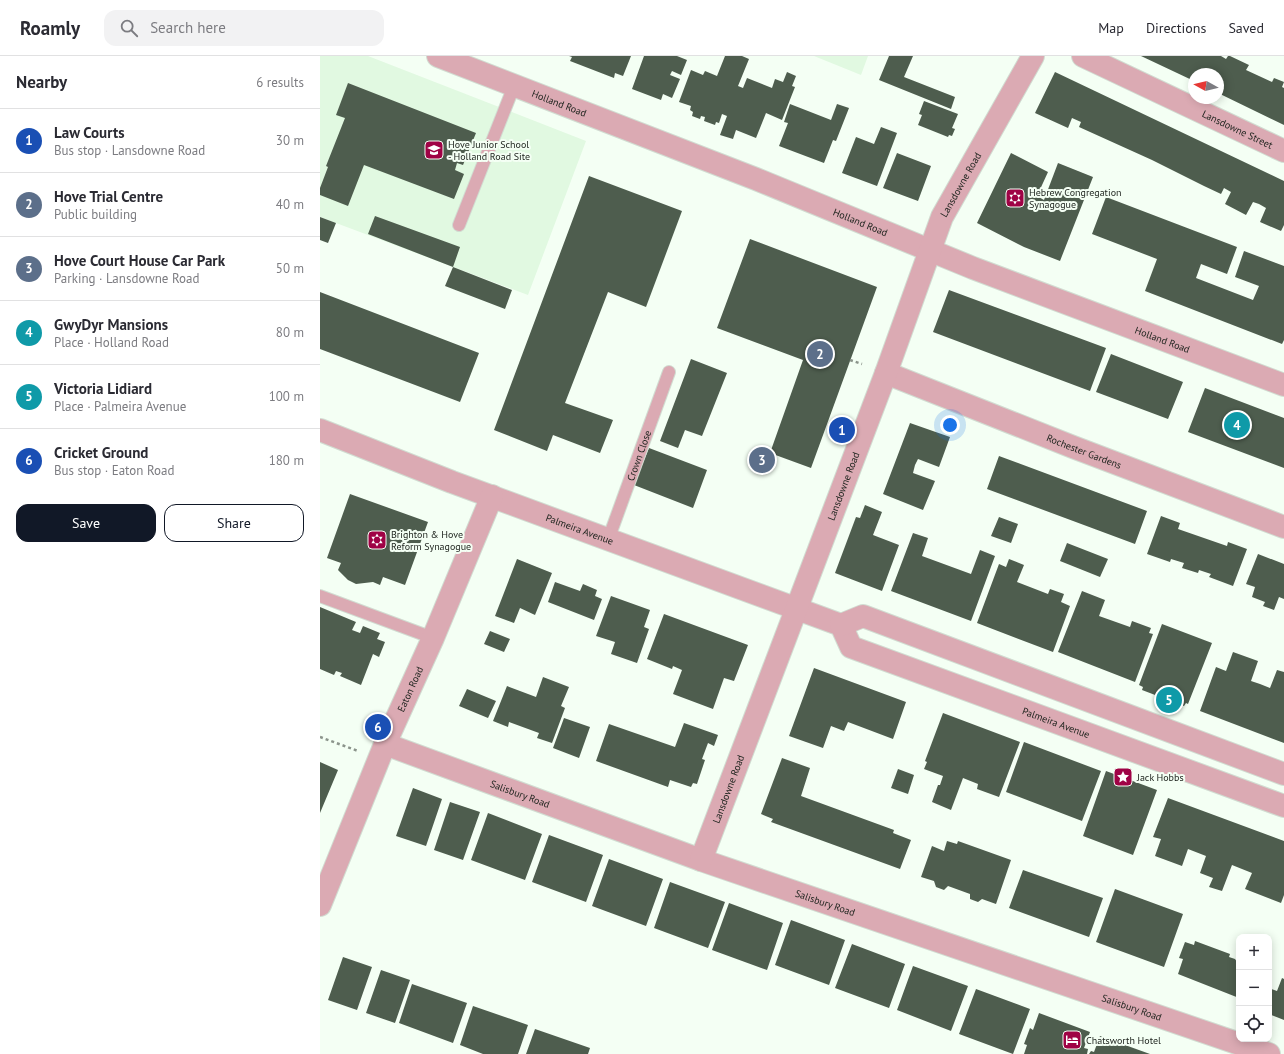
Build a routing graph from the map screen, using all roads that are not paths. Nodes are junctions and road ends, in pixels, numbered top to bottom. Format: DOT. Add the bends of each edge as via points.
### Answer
graph roads {
  1 [pos="438,56"];
  2 [pos="1033,56"];
  3 [pos="1083,56"];
  4 [pos="514,86"];
  5 [pos="1284,151"];
  6 [pos="459,225"];
  7 [pos="929,250"];
  8 [pos="669,372"];
  9 [pos="886,373"];
  10 [pos="1284,385"];
  11 [pos="320,430"];
  12 [pos="492,496"];
  13 [pos="1284,527"];
  14 [pos="608,540"];
  15 [pos="320,596"];
  16 [pos="796,608"];
  17 [pos="841,626"];
  18 [pos="434,638"];
  19 [pos="382,752"];
  20 [pos="1284,774"];
  21 [pos="1284,806"];
  22 [pos="701,860"];
  23 [pos="320,905"];
  24 [pos="1269,1054"];
  1 -- 4 [label="street, Holland Road"];
  2 -- 7 [label="street, Lansdowne Road" via="942,217"];
  3 -- 5 [label="street, Lansdowne Street"];
  4 -- 6 [label="lane"];
  4 -- 7 [label="street, Holland Road" via="756,179"];
  7 -- 9 [label="street, Lansdowne Road"];
  7 -- 10 [label="street, Holland Road"];
  8 -- 14 [label="lane, Crown Close"];
  9 -- 13 [label="street, Rochester Gardens"];
  9 -- 16 [label="street, Lansdowne Road"];
  11 -- 12 [label="street, Palmeira Avenue"];
  12 -- 14 [label="street, Palmeira Avenue"];
  12 -- 18 [label="street, Eaton Road"];
  14 -- 16 [label="street, Palmeira Avenue"];
  15 -- 18 [label="lane"];
  16 -- 17 [label="street, Palmeira Avenue"];
  16 -- 22 [label="street, Lansdowne Road"];
  17 -- 20 [label="street" via="863,616"];
  17 -- 21 [label="street, Palmeira Avenue" via="851,647"];
  18 -- 19 [label="street, Eaton Road"];
  19 -- 22 [label="street, Salisbury Road"];
  19 -- 23 [label="street, Eaton Road"];
  22 -- 24 [label="street, Salisbury Road"];
}
